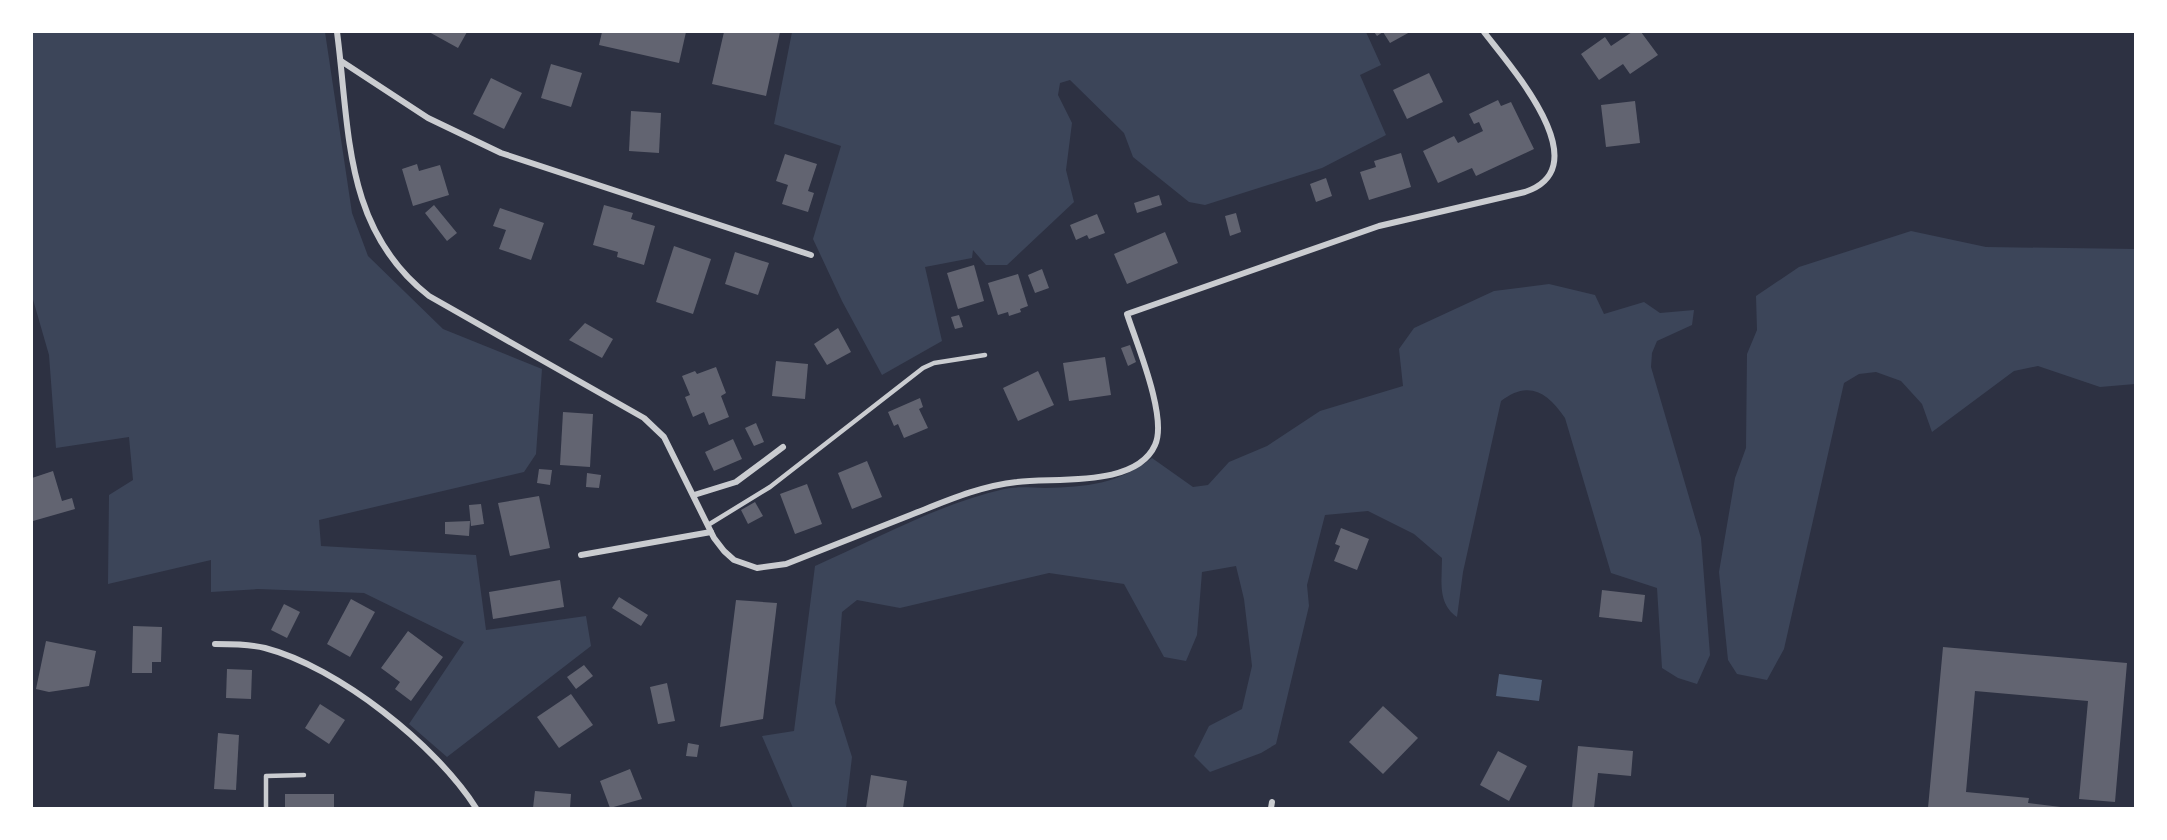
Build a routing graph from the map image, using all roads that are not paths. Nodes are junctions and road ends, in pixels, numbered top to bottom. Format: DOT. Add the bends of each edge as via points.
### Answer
graph roads {
  1 [pos="337,32"];
  2 [pos="1484,32"];
  3 [pos="341,62"];
  4 [pos="811,255"];
  5 [pos="985,355"];
  6 [pos="783,447"];
  7 [pos="694,495"];
  8 [pos="709,528"];
  9 [pos="581,555"];
  10 [pos="215,644"];
  11 [pos="304,775"];
  12 [pos="266,808"];
  13 [pos="476,808"];
  1 -- 3 [label="street"];
  2 -- 8 [label="street" via="1547,120 1555,159 1548,178 1526,192 1354,234 1126,314 1153,394 1158,425 1156,444 1137,465 1096,478 1036,479 987,487 771,567 757,568 734,560"];
  3 -- 4 [label="street" via="429,118 501,153"];
  3 -- 7 [label="street" via="360,194 386,253 429,296 656,426"];
  5 -- 8 [label="lane" via="923,368 770,487"];
  6 -- 7 [label="street" via="736,482"];
  7 -- 8 [label="street"];
  8 -- 9 [label="street"];
  10 -- 13 [label="street" via="265,648 334,680 414,738"];
  11 -- 12 [label="lane" via="266,776"];
}
